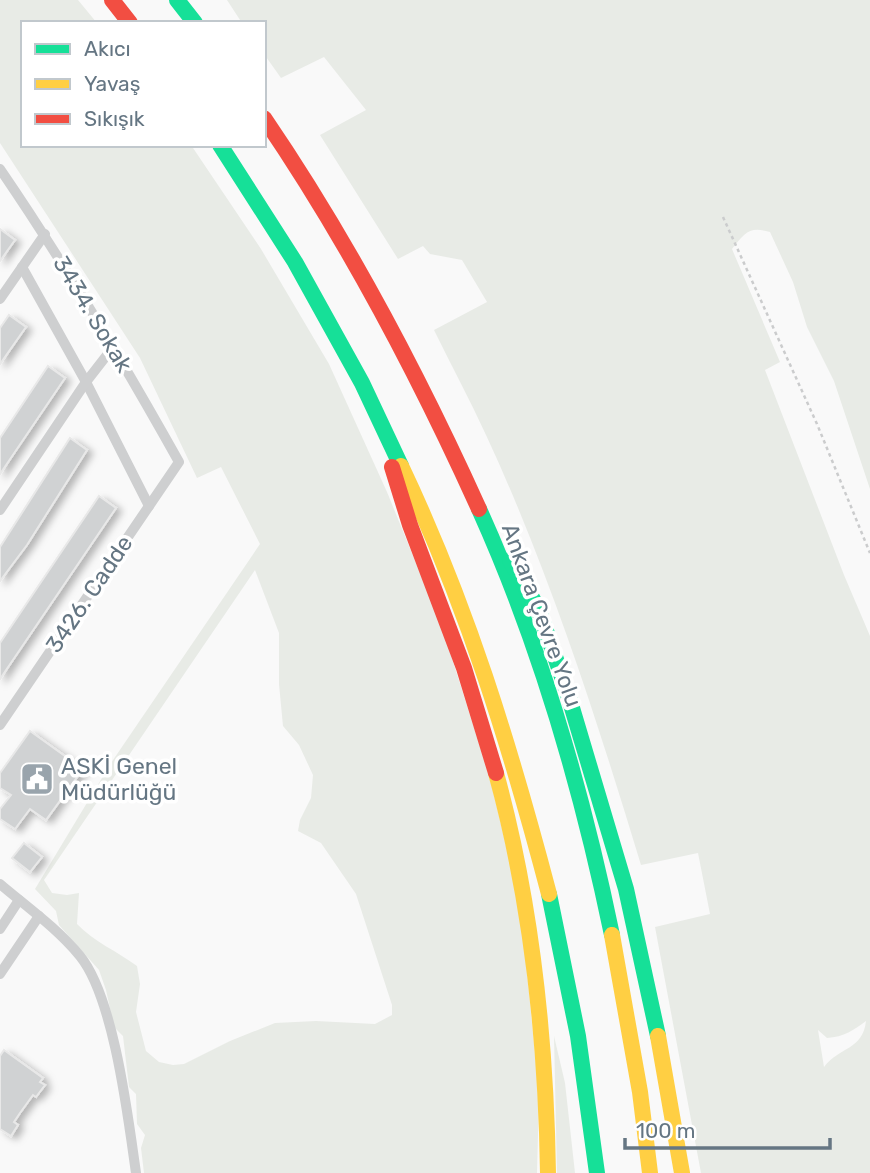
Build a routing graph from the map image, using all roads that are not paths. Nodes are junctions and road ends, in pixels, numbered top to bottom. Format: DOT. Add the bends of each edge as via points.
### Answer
graph roads {
  1 [pos="112,0"];
  2 [pos="177,0"];
  3 [pos="128,21"];
  4 [pos="193,21"];
  5 [pos="266,121"];
  6 [pos="220,147"];
  7 [pos="0,169"];
  8 [pos="45,234"];
  9 [pos="22,267"];
  10 [pos="0,299"];
  11 [pos="114,346"];
  12 [pos="86,382"];
  13 [pos="377,415"];
  14 [pos="178,462"];
  15 [pos="475,502"];
  16 [pos="149,506"];
  17 [pos="0,510"];
  18 [pos="0,725"];
  19 [pos="0,884"];
  20 [pos="19,900"];
  21 [pos="39,916"];
  22 [pos="0,929"];
  23 [pos="0,974"];
  24 [pos="136,1173"];
  25 [pos="548,1173"];
  26 [pos="597,1173"];
  27 [pos="650,1173"];
  28 [pos="682,1173"];
  1 -- 3 [label="highway"];
  2 -- 4 [label="highway"];
  5 -- 15 [label="highway, Ankara Çevre Yolu" via="378,300"];
  6 -- 13 [label="highway" via="328,321"];
  7 -- 8 [label="street, 3434. Sokak"];
  8 -- 9 [label="street"];
  8 -- 11 [label="street, 3434. Sokak"];
  9 -- 10 [label="street"];
  9 -- 12 [label="street"];
  11 -- 12 [label="street"];
  11 -- 14 [label="street, 3434. Sokak"];
  12 -- 16 [label="street"];
  12 -- 17 [label="street"];
  13 -- 25 [label="highway" via="403,509 473,694 515,853 532,938 542,1032"];
  13 -- 26 [label="highway" via="449,573 513,754 540,850 579,1029"];
  14 -- 16 [label="street, 3426. Cadde"];
  15 -- 27 [label="highway, Ankara Çevre Yolu" via="543,681 590,841 629,1021"];
  15 -- 28 [label="highway" via="538,608 567,691 641,947"];
  16 -- 18 [label="street, 3426. Cadde"];
  19 -- 20 [label="street"];
  20 -- 21 [label="street"];
  20 -- 22 [label="street"];
  21 -- 23 [label="street"];
  21 -- 24 [label="street" via="82,958 101,993"];
}
